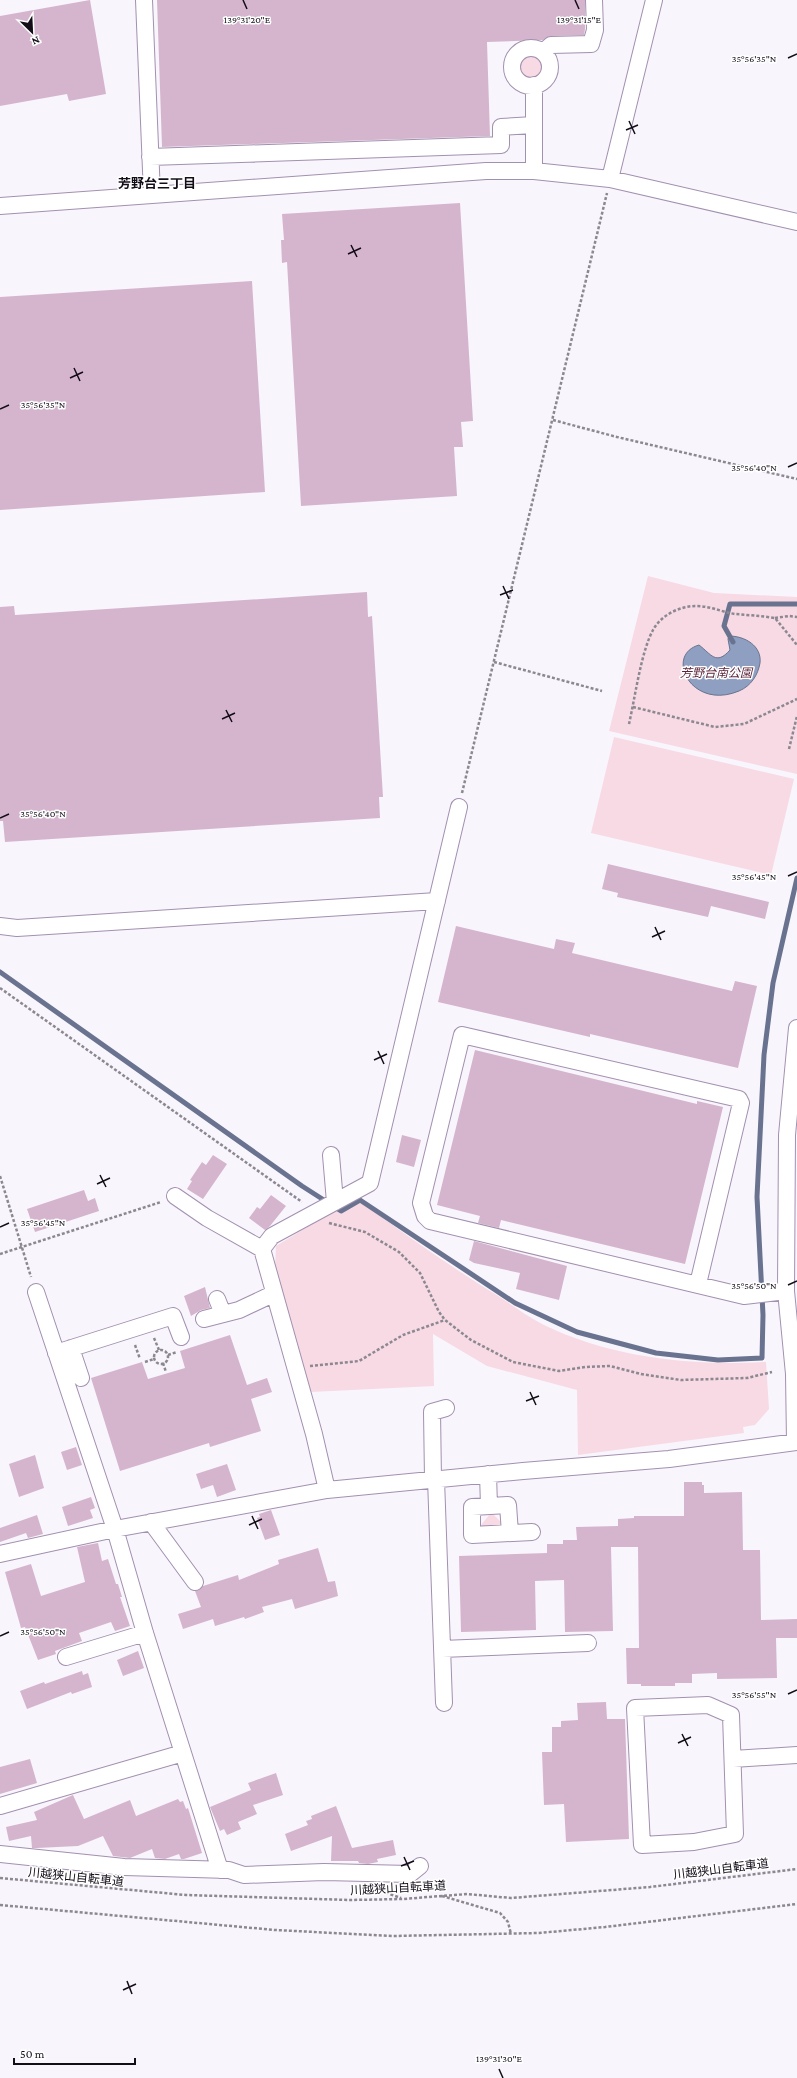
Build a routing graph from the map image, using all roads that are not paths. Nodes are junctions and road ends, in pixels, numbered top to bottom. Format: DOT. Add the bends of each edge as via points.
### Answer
graph roads {
  1 [pos="144,0"];
  2 [pos="594,0"];
  3 [pos="654,0"];
  4 [pos="543,52"];
  5 [pos="534,85"];
  6 [pos="534,125"];
  7 [pos="150,157"];
  8 [pos="534,171"];
  9 [pos="610,179"];
  10 [pos="152,195"];
  11 [pos="0,206"];
  12 [pos="797,222"];
  13 [pos="459,807"];
  14 [pos="437,901"];
  15 [pos="0,926"];
  16 [pos="797,1028"];
  17 [pos="792,1135"];
  18 [pos="331,1155"];
  19 [pos="175,1196"];
  20 [pos="335,1202"];
  21 [pos="262,1249"];
  22 [pos="698,1284"];
  23 [pos="786,1291"];
  24 [pos="36,1292"];
  25 [pos="273,1294"];
  26 [pos="217,1299"];
  27 [pos="223,1314"];
  28 [pos="204,1319"];
  29 [pos="179,1344"];
  30 [pos="64,1351"];
  31 [pos="81,1378"];
  32 [pos="446,1408"];
  33 [pos="796,1442"];
  34 [pos="488,1474"];
  35 [pos="434,1479"];
  36 [pos="327,1490"];
  37 [pos="489,1506"];
  38 [pos="150,1522"];
  39 [pos="115,1529"];
  40 [pos="532,1532"];
  41 [pos="510,1533"];
  42 [pos="0,1554"];
  43 [pos="195,1582"];
  44 [pos="145,1632"];
  45 [pos="588,1643"];
  46 [pos="442,1649"];
  47 [pos="66,1658"];
  48 [pos="444,1703"];
  49 [pos="183,1753"];
  50 [pos="797,1755"];
  51 [pos="733,1759"];
  52 [pos="0,1806"];
  53 [pos="0,1854"];
  54 [pos="420,1866"];
  55 [pos="220,1870"];
  1 -- 7 [label="street"];
  2 -- 4 [label="street" via="595,30 591,44 550,45"];
  3 -- 9 [label="street"];
  4 -- 5 [label="street" via="550,63 550,69 544,81"];
  4 -- 5 [label="street" via="538,49 524,49 514,57 512,64 519,82"];
  5 -- 6 [label="street"];
  6 -- 7 [label="street" via="501,127 501,145"];
  6 -- 8 [label="street"];
  7 -- 10 [label="street"];
  8 -- 9 [label="street"];
  8 -- 10 [label="street" via="486,172"];
  9 -- 12 [label="street"];
  10 -- 11 [label="street"];
  13 -- 14 [label="street"];
  14 -- 15 [label="street" via="16,928"];
  14 -- 20 [label="street" via="370,1183"];
  16 -- 17 [label="street"];
  17 -- 23 [label="street"];
  18 -- 20 [label="street"];
  19 -- 21 [label="street" via="213,1222"];
  20 -- 21 [label="street" via="272,1236"];
  21 -- 25 [label="street"];
  22 -- 22 [label="street" via="430,1220 425,1216 421,1203 462,1035 739,1099 741,1103"];
  22 -- 23 [label="street" via="744,1296"];
  23 -- 33 [label="street" via="794,1374"];
  24 -- 30 [label="street"];
  25 -- 27 [label="street" via="239,1310"];
  25 -- 36 [label="street"];
  26 -- 27 [label="street"];
  27 -- 28 [label="street"];
  29 -- 30 [label="street" via="173,1316"];
  30 -- 31 [label="street"];
  30 -- 39 [label="street"];
  32 -- 35 [label="street" via="432,1412"];
  33 -- 34 [label="street" via="669,1459"];
  34 -- 35 [label="street"];
  34 -- 37 [label="street"];
  35 -- 36 [label="street"];
  35 -- 46 [label="street"];
  36 -- 38 [label="street"];
  37 -- 41 [label="street" via="508,1505"];
  37 -- 41 [label="street" via="472,1507 472,1535"];
  38 -- 39 [label="street"];
  38 -- 43 [label="street"];
  39 -- 42 [label="street"];
  39 -- 44 [label="street"];
  40 -- 41 [label="street"];
  44 -- 47 [label="street"];
  44 -- 49 [label="street"];
  45 -- 46 [label="street"];
  46 -- 48 [label="street"];
  49 -- 52 [label="street"];
  49 -- 55 [label="street"];
  50 -- 51 [label="street"];
  51 -- 51 [label="street" via="735,1834 694,1842 642,1845 635,1708 708,1706 731,1715"];
  53 -- 55 [label="street" via="124,1867"];
  54 -- 55 [label="street" via="410,1874 324,1872 244,1875"];
}
